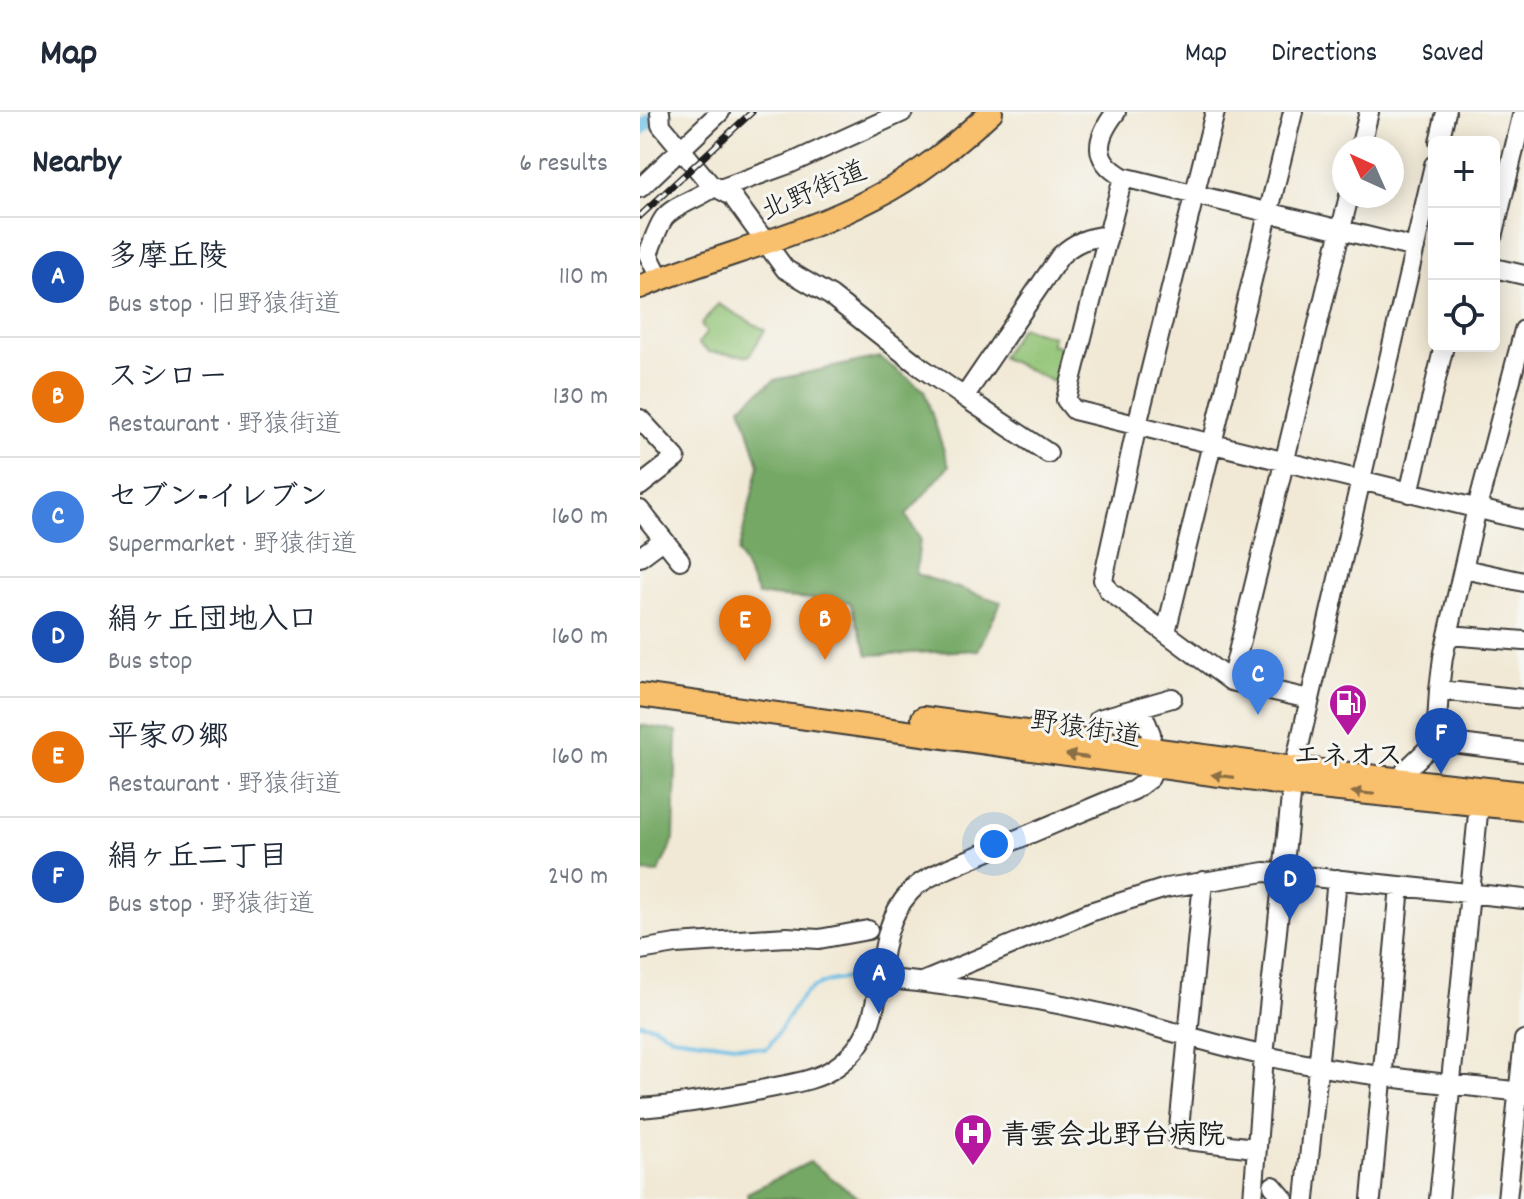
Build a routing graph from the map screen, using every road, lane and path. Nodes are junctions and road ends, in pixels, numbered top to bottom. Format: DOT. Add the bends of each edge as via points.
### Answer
graph roads {
  1 [pos="660,112"];
  2 [pos="720,112"];
  3 [pos="901,112"];
  4 [pos="991,112"];
  5 [pos="1116,112"];
  6 [pos="1215,112"];
  7 [pos="1293,112"];
  8 [pos="1369,112"];
  9 [pos="1446,112"];
  10 [pos="1523,112"];
  11 [pos="1363,136"];
  12 [pos="1440,136"];
  13 [pos="681,149"];
  14 [pos="1123,177"];
  15 [pos="640,188"];
  16 [pos="717,188"];
  17 [pos="1428,191"];
  18 [pos="1195,194"];
  19 [pos="1346,208"];
  20 [pos="1500,208"];
  21 [pos="1268,212"];
  22 [pos="1341,229"];
  23 [pos="1108,235"];
  24 [pos="766,242"];
  25 [pos="1415,248"];
  26 [pos="1500,269"];
  27 [pos="1524,275"];
  28 [pos="650,283"];
  29 [pos="1524,330"];
  30 [pos="1443,352"];
  31 [pos="1521,356"];
  32 [pos="964,397"];
  33 [pos="640,419"];
  34 [pos="1137,425"];
  35 [pos="1212,445"];
  36 [pos="1048,453"];
  37 [pos="1283,461"];
  38 [pos="1359,481"];
  39 [pos="640,486"];
  40 [pos="1409,493"];
  41 [pos="1477,508"];
  42 [pos="640,510"];
  43 [pos="1524,520"];
  44 [pos="663,540"];
  45 [pos="640,557"];
  46 [pos="680,560"];
  47 [pos="1464,569"];
  48 [pos="1524,582"];
  49 [pos="1166,632"];
  50 [pos="1449,635"];
  51 [pos="1524,641"];
  52 [pos="640,680"];
  53 [pos="1231,681"];
  54 [pos="1439,690"];
  55 [pos="640,695"];
  56 [pos="1172,698"];
  57 [pos="1309,699"];
  58 [pos="1524,699"];
  59 [pos="1140,707"];
  60 [pos="1099,719"];
  61 [pos="1436,741"];
  62 [pos="1524,752"];
  63 [pos="1155,756"];
  64 [pos="1292,776"];
  65 [pos="1403,780"];
  66 [pos="1524,793"];
  67 [pos="1479,804"];
  68 [pos="1524,809"];
  69 [pos="1282,873"];
  70 [pos="1337,879"];
  71 [pos="1203,881"];
  72 [pos="1400,886"];
  73 [pos="1469,893"];
  74 [pos="1524,899"];
  75 [pos="868,930"];
  76 [pos="640,950"];
  77 [pos="880,978"];
  78 [pos="923,982"];
  79 [pos="1188,1038"];
  80 [pos="1524,1040"];
  81 [pos="1264,1056"];
  82 [pos="1318,1067"];
  83 [pos="1384,1077"];
  84 [pos="1450,1083"];
  85 [pos="1521,1092"];
  86 [pos="640,1108"];
  87 [pos="1255,1148"];
  88 [pos="1253,1199"];
  89 [pos="1305,1199"];
  90 [pos="1371,1199"];
  91 [pos="1439,1199"];
  92 [pos="1507,1199"];
  1 -- 13 [label="street" via="661,125"];
  2 -- 13 [label="street"];
  3 -- 16 [label="street" via="789,164"];
  4 -- 24 [label="main road, 北野街道" via="952,148 875,198"];
  5 -- 14 [label="street" via="1100,136 1100,153"];
  6 -- 18 [label="street"];
  7 -- 21 [label="street"];
  8 -- 11 [label="street"];
  9 -- 12 [label="street"];
  10 -- 20 [label="street"];
  13 -- 15 [label="street"];
  13 -- 16 [label="street"];
  14 -- 18 [label="street"];
  14 -- 23 [label="street"];
  16 -- 24 [label="street" via="732,196"];
  16 -- 28 [label="street" via="663,219 648,254"];
  17 -- 25 [label="street"];
  18 -- 21 [label="street"];
  18 -- 34 [label="street"];
  19 -- 22 [label="street"];
  21 -- 22 [label="street"];
  21 -- 35 [label="street"];
  22 -- 25 [label="street"];
  22 -- 37 [label="street"];
  23 -- 32 [label="street" via="1085,238 1060,256"];
  23 -- 34 [label="street" via="1066,400 1074,410"];
  24 -- 28 [label="main road, 北野街道"];
  24 -- 32 [label="street" via="785,269 831,296"];
  25 -- 38 [label="street"];
  26 -- 27 [label="street"];
  29 -- 31 [label="street"];
  30 -- 40 [label="street"];
  31 -- 41 [label="street"];
  32 -- 36 [label="street"];
  33 -- 39 [label="street" via="676,458"];
  34 -- 35 [label="street"];
  34 -- 49 [label="street" via="1103,580 1109,591"];
  35 -- 37 [label="street"];
  35 -- 49 [label="street"];
  37 -- 38 [label="street"];
  37 -- 53 [label="street"];
  38 -- 40 [label="street"];
  38 -- 57 [label="street"];
  40 -- 41 [label="street"];
  41 -- 43 [label="street"];
  41 -- 47 [label="street"];
  42 -- 44 [label="street"];
  44 -- 45 [label="street"];
  44 -- 46 [label="street"];
  47 -- 48 [label="street"];
  47 -- 50 [label="street"];
  49 -- 53 [label="street"];
  50 -- 51 [label="street"];
  50 -- 54 [label="street"];
  52 -- 63 [label="main road, 野猿街道"];
  53 -- 57 [label="street"];
  54 -- 58 [label="street"];
  54 -- 61 [label="street"];
  63 -- 55 [label="main road, 野猿街道, one-way"];
  56 -- 59 [label="street"];
  57 -- 64 [label="street"];
  59 -- 60 [label="street"];
  59 -- 63 [label="street"];
  61 -- 62 [label="street"];
  61 -- 65 [label="street" via="1405,771"];
  63 -- 64 [label="main road, 野猿街道"];
  63 -- 77 [label="street" via="1150,778 1126,794 911,890 886,938"];
  64 -- 65 [label="main road, 野猿街道"];
  67 -- 64 [label="main road, 野猿街道, one-way"];
  64 -- 69 [label="street"];
  65 -- 66 [label="main road, 野猿街道"];
  67 -- 68 [label="main road, 野猿街道"];
  67 -- 73 [label="street"];
  69 -- 70 [label="street"];
  69 -- 71 [label="street"];
  69 -- 81 [label="street"];
  70 -- 72 [label="street"];
  70 -- 82 [label="street"];
  71 -- 78 [label="street" via="1090,912"];
  71 -- 79 [label="street"];
  72 -- 73 [label="street"];
  72 -- 83 [label="street"];
  73 -- 74 [label="street"];
  73 -- 84 [label="street"];
  75 -- 76 [label="street" via="819,939"];
  77 -- 78 [label="street"];
  77 -- 86 [label="street" via="869,1030 835,1068 803,1081"];
  78 -- 79 [label="street" via="1044,1001"];
  79 -- 81 [label="street"];
  79 -- 87 [label="street" via="1178,1139"];
  80 -- 85 [label="street"];
  81 -- 82 [label="street"];
  81 -- 87 [label="street"];
  82 -- 83 [label="street"];
  82 -- 89 [label="street"];
  83 -- 84 [label="street"];
  83 -- 90 [label="street"];
  84 -- 85 [label="street"];
  84 -- 91 [label="street"];
  85 -- 92 [label="street"];
  87 -- 88 [label="street"];
}
